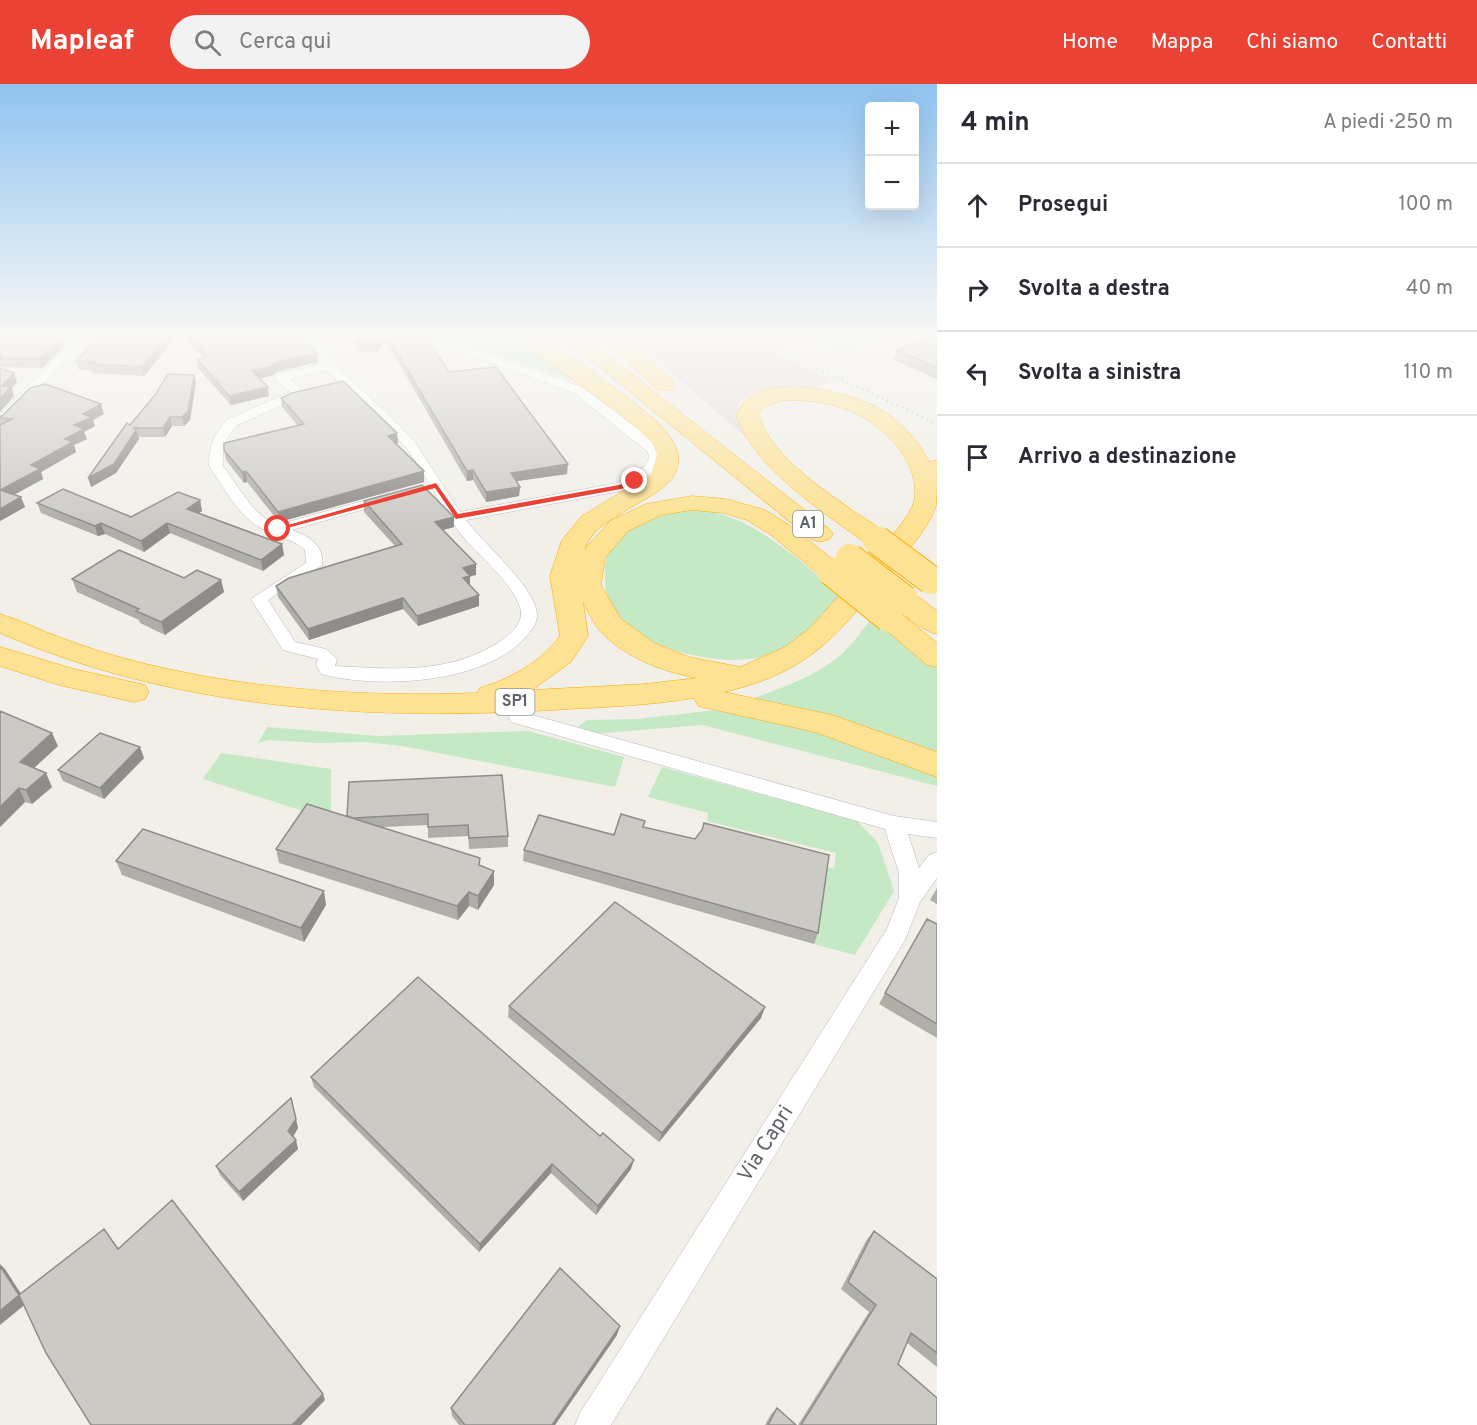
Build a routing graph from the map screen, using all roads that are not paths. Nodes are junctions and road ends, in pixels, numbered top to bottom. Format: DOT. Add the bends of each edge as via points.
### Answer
graph roads {
  1 [pos="22,400"];
  2 [pos="283,400"];
  3 [pos="363,400"];
  4 [pos="590,400"];
  5 [pos="614,400"];
  6 [pos="637,400"];
  7 [pos="650,400"];
  8 [pos="673,400"];
  9 [pos="681,400"];
  10 [pos="763,400"];
  11 [pos="838,400"];
  12 [pos="0,422"];
  13 [pos="718,433"];
  14 [pos="937,467"];
  15 [pos="765,490"];
  16 [pos="402,495"];
  17 [pos="932,503"];
  18 [pos="456,517"];
  19 [pos="278,529"];
  20 [pos="855,554"];
  21 [pos="919,595"];
  22 [pos="0,605"];
  23 [pos="0,623"];
  24 [pos="937,625"];
  25 [pos="0,639"];
  26 [pos="0,656"];
  27 [pos="937,658"];
  28 [pos="760,670"];
  29 [pos="283,695"];
  30 [pos="186,698"];
  31 [pos="709,699"];
  32 [pos="449,705"];
  33 [pos="518,717"];
  34 [pos="937,765"];
  35 [pos="894,824"];
  36 [pos="937,830"];
  37 [pos="937,861"];
  38 [pos="909,898"];
  39 [pos="592,1425"];
  1 -- 12 [label="street"];
  2 -- 19 [label="street" via="225,429 218,443 216,466 262,524"];
  3 -- 18 [label="street" via="410,445 431,487"];
  4 -- 18 [label="street" via="655,451 653,465 643,476 621,487"];
  5 -- 32 [label="highway" via="662,438 669,454 666,467 660,478 591,521 575,540 563,576 574,636 561,655 509,691"];
  6 -- 15 [label="highway"];
  7 -- 15 [label="highway, A1"];
  8 -- 13 [label="highway, A1"];
  9 -- 13 [label="highway"];
  10 -- 20 [label="highway" via="748,411 748,422"];
  11 -- 17 [label="highway" via="866,410 896,434 926,477"];
  13 -- 20 [label="highway, A1"];
  14 -- 17 [label="highway, SP1"];
  15 -- 20 [label="highway, A1"];
  16 -- 19 [label="street"];
  17 -- 28 [label="highway, SP1" via="923,508 902,540 828,627 804,648"];
  17 -- 31 [label="highway, SP1" via="918,542 831,645 782,676"];
  18 -- 19 [label="street" via="522,594 529,611 527,623 504,648 482,660 448,671 410,676 335,672 327,670 325,655 289,646 259,598 314,565 316,560 305,541"];
  20 -- 21 [label="highway, bridge"];
  20 -- 21 [label="highway, A1"];
  20 -- 28 [label="highway" via="780,530 756,515 726,506 692,503 655,509 619,526 592,557 588,585 610,625 644,650 683,666 727,673"];
  21 -- 24 [label="highway, A1"];
  21 -- 27 [label="highway"];
  22 -- 29 [label="highway" via="122,656"];
  23 -- 29 [label="highway, SP1" via="48,644 137,672"];
  25 -- 30 [label="highway, SP1" via="93,675"];
  26 -- 30 [label="highway" via="102,686"];
  28 -- 32 [label="highway, SP1" via="708,686 666,692"];
  29 -- 32 [label="highway, SP1"];
  30 -- 33 [label="highway, SP1" via="292,714 372,720"];
  31 -- 33 [label="highway, SP1" via="651,709"];
  31 -- 34 [label="highway" via="821,723"];
  33 -- 35 [label="street"];
  35 -- 36 [label="street"];
  35 -- 38 [label="street" via="910,873"];
  37 -- 38 [label="street, Via Capri"];
  38 -- 39 [label="street, Via Capri" via="897,933"];
}
